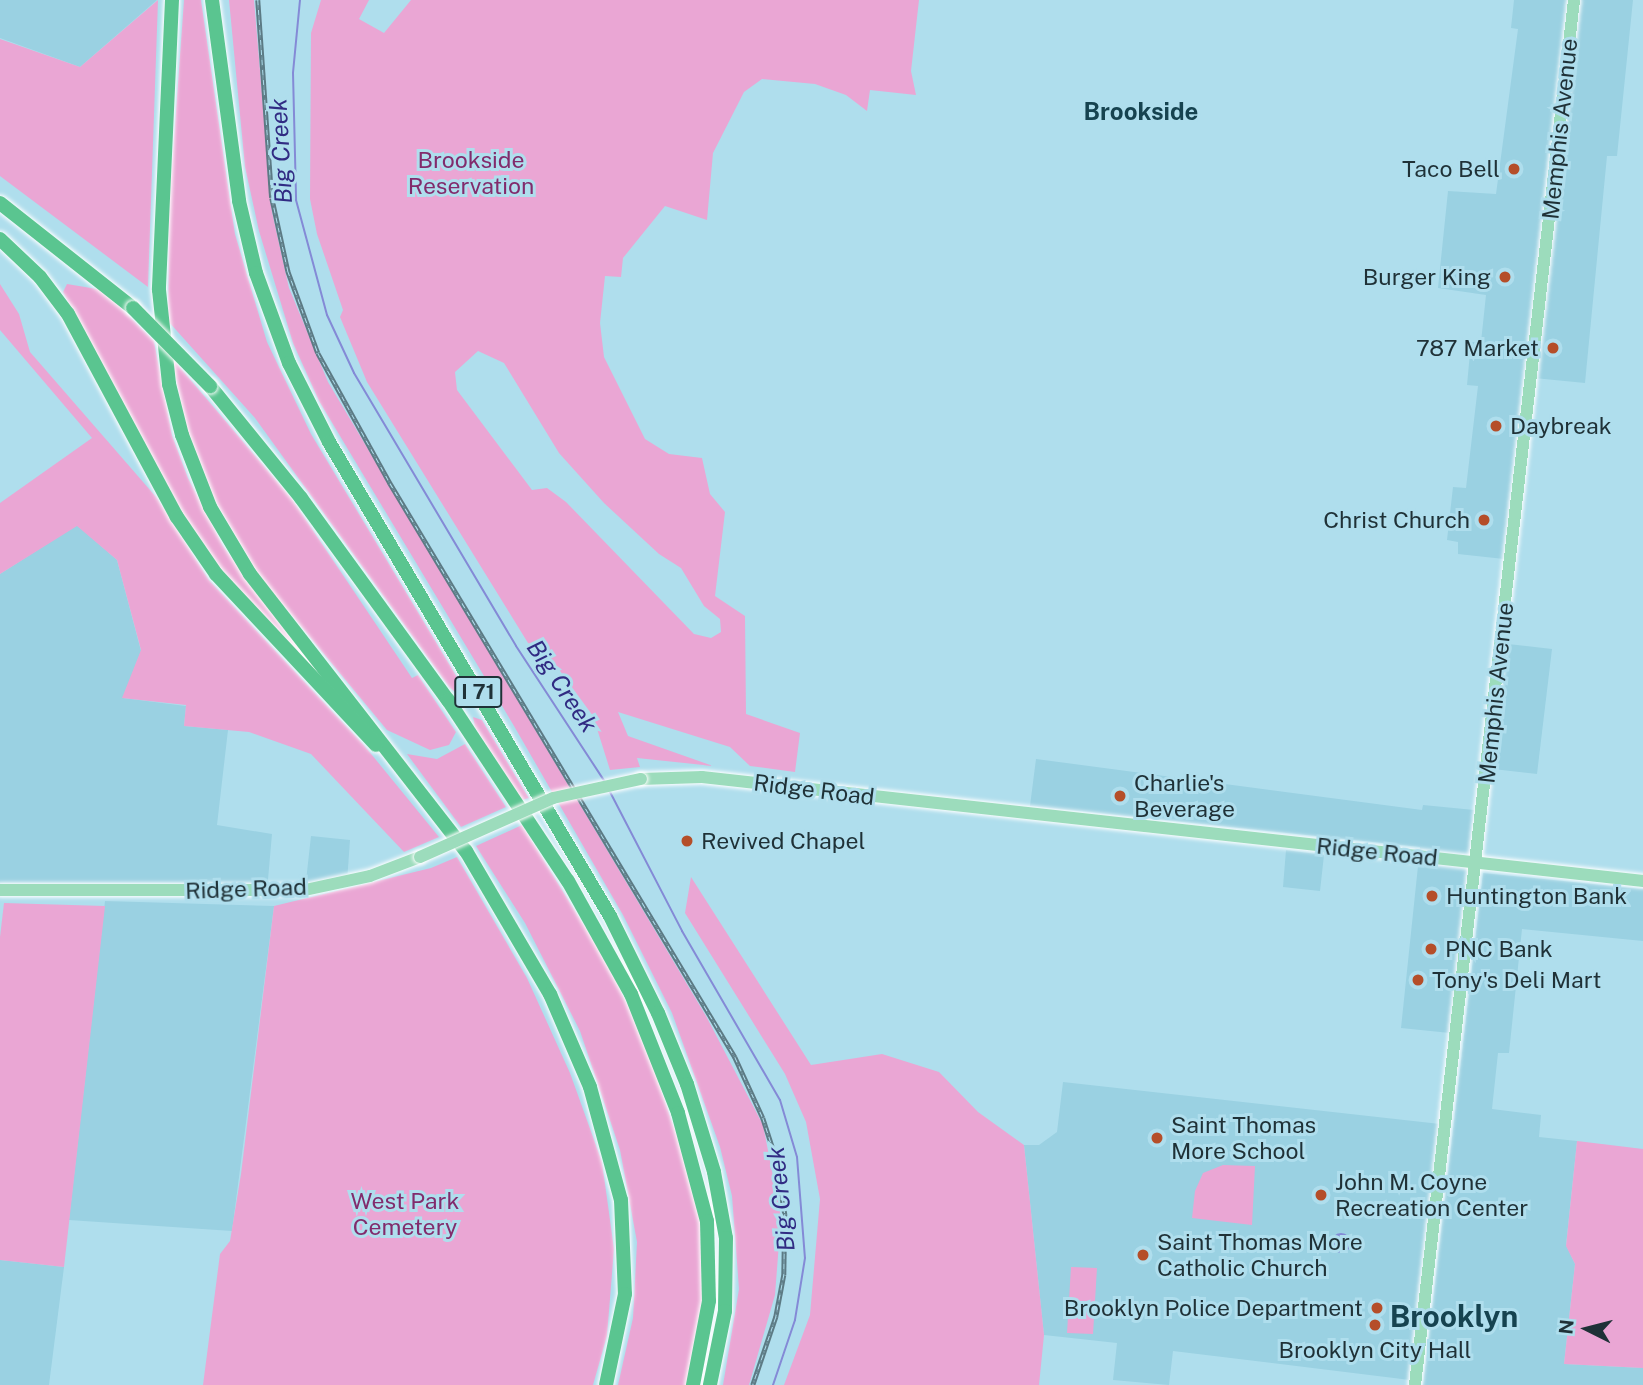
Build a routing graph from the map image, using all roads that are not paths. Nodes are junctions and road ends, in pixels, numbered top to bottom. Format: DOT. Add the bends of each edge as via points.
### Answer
graph roads {
  1 [pos="172,0"];
  2 [pos="212,0"];
  3 [pos="1574,0"];
  4 [pos="0,203"];
  5 [pos="0,239"];
  6 [pos="445,821"];
  7 [pos="1478,862"];
  8 [pos="1643,881"];
  9 [pos="0,890"];
  10 [pos="606,1385"];
  11 [pos="693,1385"];
  12 [pos="710,1385"];
  13 [pos="1415,1385"];
  1 -- 6 [label="highway" via="159,290 169,384 190,458 210,507 250,574"];
  2 -- 12 [label="highway, I 71" via="239,201 256,272 289,363 330,442 610,916 687,1084 714,1172 726,1238 725,1311"];
  3 -- 7 [label="main road, Memphis Avenue"];
  4 -- 11 [label="highway, bridge" via="133,309 210,386 301,498 449,700 568,881 631,994 682,1125 707,1220 709,1301"];
  5 -- 6 [label="highway" via="40,277 68,314 177,517 216,573"];
  6 -- 10 [label="highway" via="509,917 550,994 609,1144 621,1200 626,1270 622,1316"];
  7 -- 8 [label="main road, Ridge Road"];
  7 -- 9 [label="main road, Ridge Road, bridge" via="702,777 641,779 553,798 370,876 305,890"];
  7 -- 13 [label="main road, Memphis Avenue"];
}
